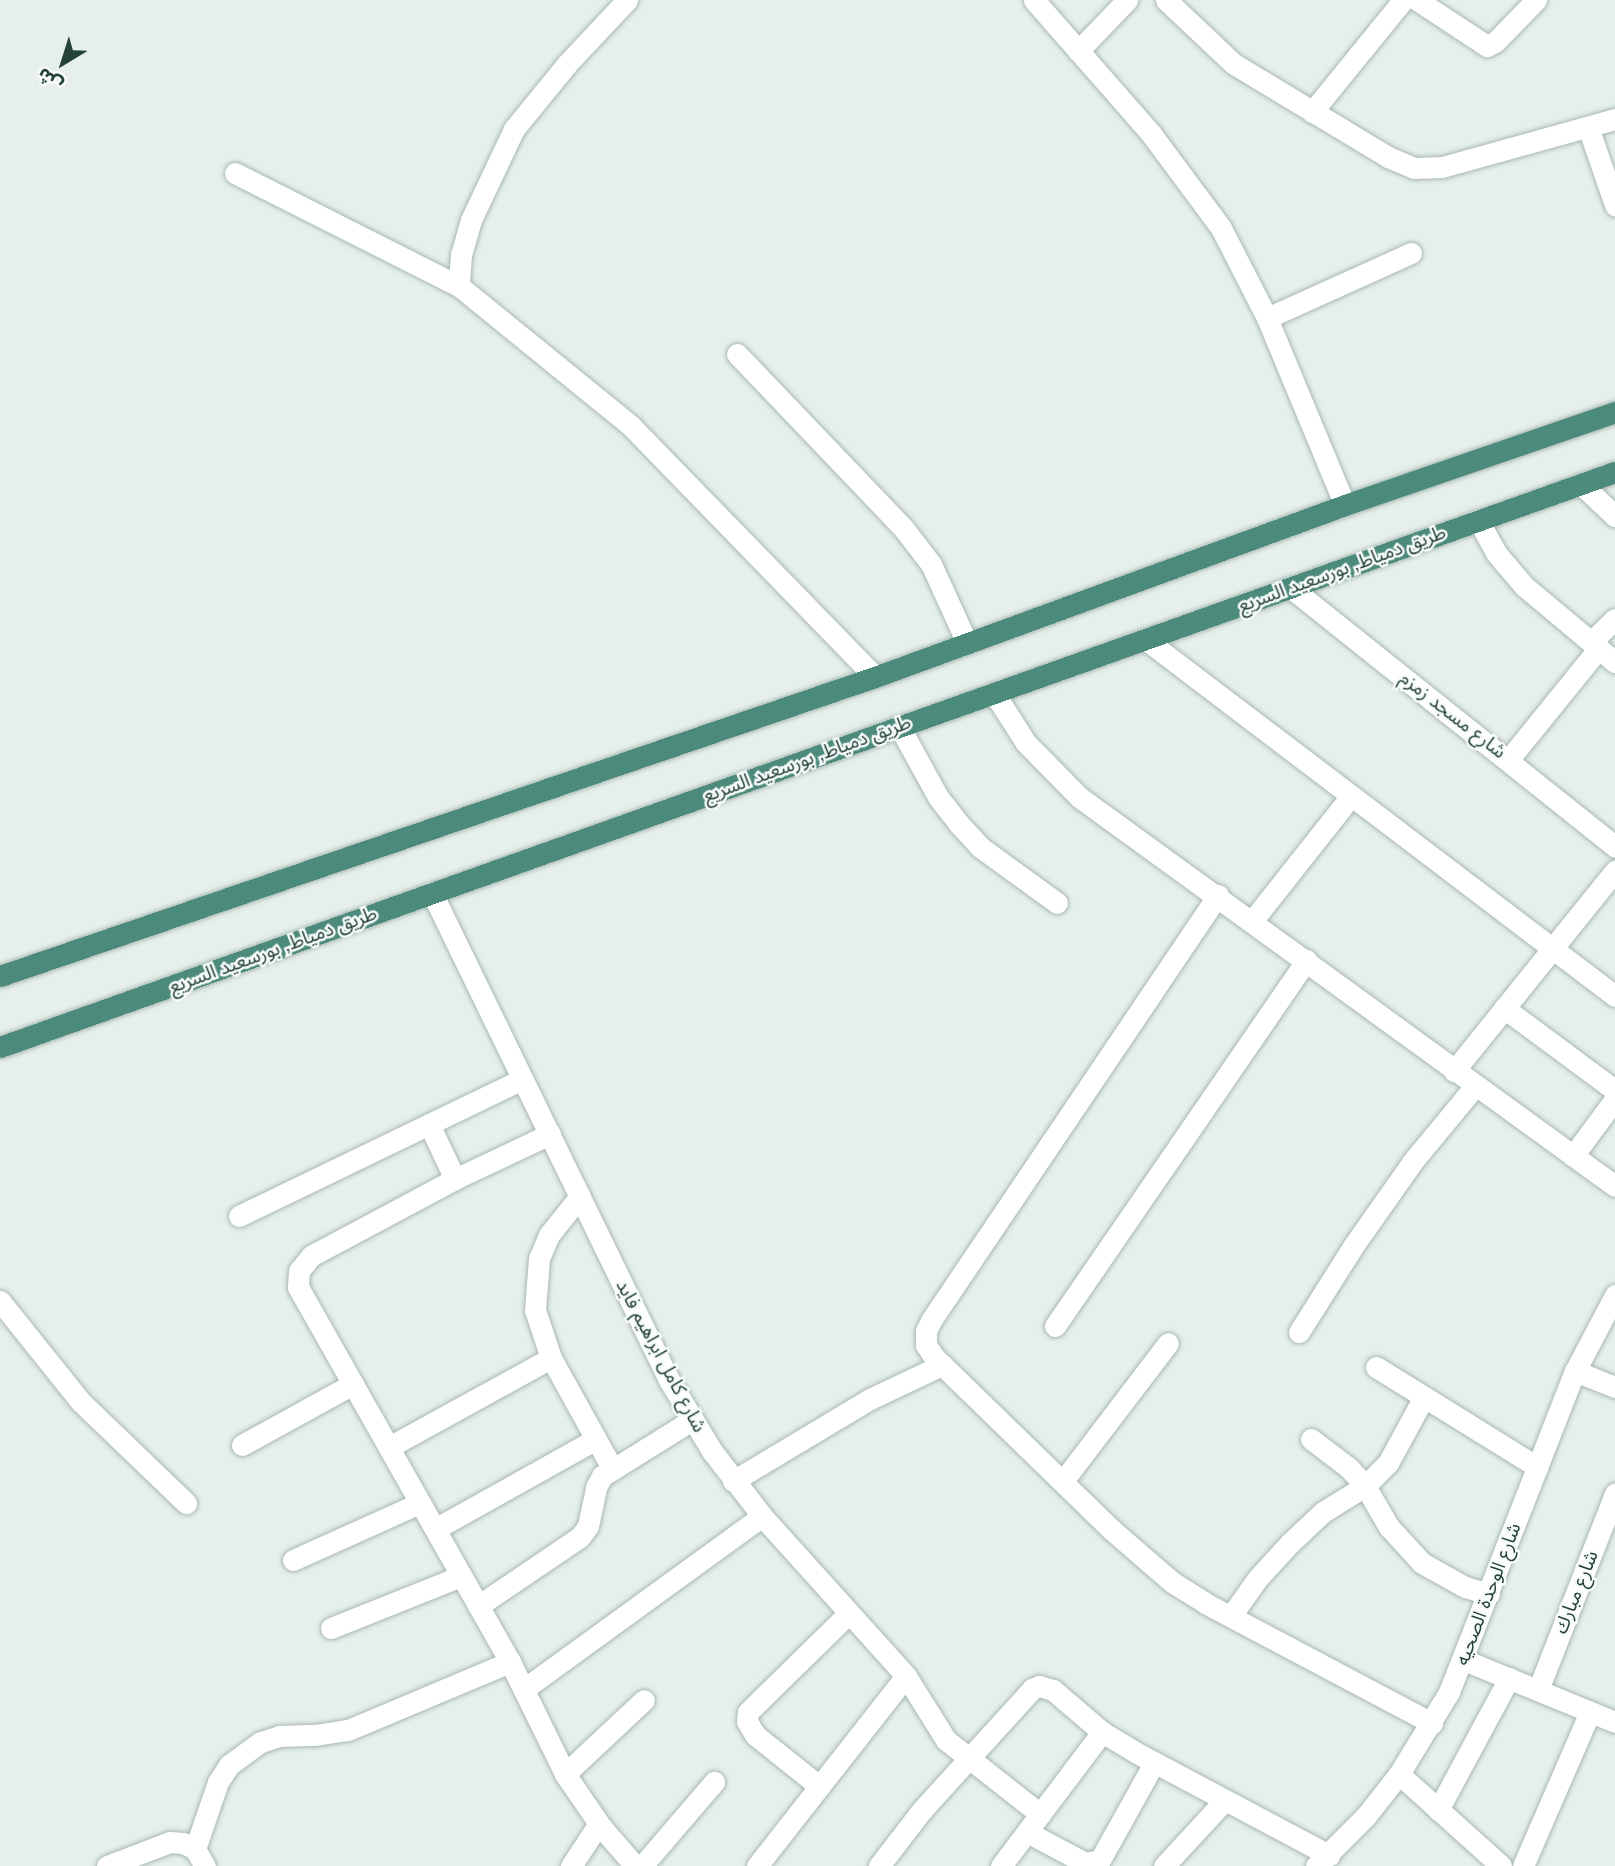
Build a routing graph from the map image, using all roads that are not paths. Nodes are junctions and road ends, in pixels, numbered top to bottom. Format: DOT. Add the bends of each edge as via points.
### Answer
graph roads {
  1 [pos="627,0"];
  2 [pos="1034,0"];
  3 [pos="1126,0"];
  4 [pos="1166,0"];
  5 [pos="1403,0"];
  6 [pos="1418,0"];
  7 [pos="1536,0"];
  8 [pos="1078,51"];
  9 [pos="1312,112"];
  10 [pos="1615,119"];
  11 [pos="1588,127"];
  12 [pos="235,173"];
  13 [pos="1615,205"];
  14 [pos="1411,253"];
  15 [pos="458,286"];
  16 [pos="1267,318"];
  17 [pos="737,354"];
  18 [pos="1615,412"];
  19 [pos="1615,471"];
  20 [pos="1581,484"];
  21 [pos="1345,505"];
  22 [pos="1615,516"];
  23 [pos="1478,520"];
  24 [pos="1290,587"];
  25 [pos="1615,619"];
  26 [pos="1145,639"];
  27 [pos="967,643"];
  28 [pos="1602,651"];
  29 [pos="875,677"];
  30 [pos="994,693"];
  31 [pos="900,726"];
  32 [pos="1509,759"];
  33 [pos="1350,797"];
  34 [pos="1615,846"];
  35 [pos="1615,871"];
  36 [pos="432,893"];
  37 [pos="1218,895"];
  38 [pos="1057,903"];
  39 [pos="1253,920"];
  40 [pos="1551,949"];
  41 [pos="1307,960"];
  42 [pos="0,976"];
  43 [pos="1615,996"];
  44 [pos="1504,1008"];
  45 [pos="0,1047"];
  46 [pos="1454,1071"];
  47 [pos="523,1079"];
  48 [pos="1475,1086"];
  49 [pos="1615,1090"];
  50 [pos="1615,1099"];
  51 [pos="429,1124"];
  52 [pos="550,1134"];
  53 [pos="1573,1156"];
  54 [pos="455,1180"];
  55 [pos="1615,1186"];
  56 [pos="580,1196"];
  57 [pos="239,1216"];
  58 [pos="1615,1294"];
  59 [pos="0,1301"];
  60 [pos="1055,1326"];
  61 [pos="1299,1332"];
  62 [pos="1168,1343"];
  63 [pos="551,1358"];
  64 [pos="942,1365"];
  65 [pos="1377,1367"];
  66 [pos="1575,1371"];
  67 [pos="353,1384"];
  68 [pos="1615,1387"];
  69 [pos="1424,1397"];
  70 [pos="692,1420"];
  71 [pos="596,1439"];
  72 [pos="1311,1439"];
  73 [pos="242,1445"];
  74 [pos="389,1447"];
  75 [pos="1537,1466"];
  76 [pos="612,1468"];
  77 [pos="733,1481"];
  78 [pos="1063,1481"];
  79 [pos="1364,1486"];
  80 [pos="1615,1494"];
  81 [pos="186,1503"];
  82 [pos="420,1503"];
  83 [pos="762,1516"];
  84 [pos="435,1529"];
  85 [pos="293,1560"];
  86 [pos="461,1576"];
  87 [pos="1489,1594"];
  88 [pos="478,1606"];
  89 [pos="849,1613"];
  90 [pos="1231,1616"];
  91 [pos="331,1628"];
  92 [pos="1464,1660"];
  93 [pos="510,1662"];
  94 [pos="906,1676"];
  95 [pos="1509,1678"];
  96 [pos="524,1689"];
  97 [pos="1538,1690"];
  98 [pos="644,1700"];
  99 [pos="1590,1712"];
  100 [pos="1615,1722"];
  101 [pos="1432,1723"];
  102 [pos="1102,1732"];
  103 [pos="968,1759"];
  104 [pos="1154,1763"];
  105 [pos="565,1774"];
  106 [pos="1399,1774"];
  107 [pos="714,1782"];
  108 [pos="819,1786"];
  109 [pos="1225,1800"];
  110 [pos="1438,1810"];
  111 [pos="1040,1814"];
  112 [pos="602,1828"];
  113 [pos="1027,1832"];
  114 [pos="200,1858"];
  115 [pos="1323,1860"];
  116 [pos="107,1866"];
  117 [pos="571,1866"];
  118 [pos="635,1866"];
  119 [pos="642,1866"];
  120 [pos="757,1866"];
  121 [pos="879,1866"];
  122 [pos="1000,1866"];
  123 [pos="1164,1866"];
  124 [pos="1501,1866"];
  125 [pos="1523,1866"];
  1 -- 15 [label="street" via="514,129 471,220"];
  2 -- 8 [label="street"];
  3 -- 8 [label="street"];
  4 -- 9 [label="street" via="1234,65"];
  5 -- 9 [label="street"];
  6 -- 7 [label="street" via="1487,46"];
  8 -- 16 [label="street" via="1188,180 1221,228"];
  9 -- 11 [label="street" via="1401,164 1428,169"];
  10 -- 11 [label="street"];
  11 -- 13 [label="street"];
  12 -- 15 [label="street"];
  14 -- 16 [label="street"];
  15 -- 29 [label="street" via="631,426"];
  16 -- 21 [label="street"];
  17 -- 27 [label="street" via="904,529 931,564"];
  18 -- 21 [label="highway"];
  19 -- 20 [label="highway, طريق دمياط, بورسعيد السريع"];
  20 -- 22 [label="street"];
  20 -- 23 [label="highway, طريق دمياط, بورسعيد السريع"];
  21 -- 27 [label="highway"];
  23 -- 24 [label="highway, طريق دمياط, بورسعيد السريع"];
  23 -- 28 [label="street" via="1496,553 1524,586"];
  24 -- 26 [label="highway, طريق دمياط, بورسعيد السريع"];
  24 -- 32 [label="street, شارع مسجد زمزم"];
  25 -- 28 [label="street"];
  26 -- 30 [label="highway, طريق دمياط, بورسعيد السريع"];
  26 -- 33 [label="street"];
  27 -- 29 [label="highway"];
  28 -- 32 [label="street"];
  29 -- 42 [label="highway"];
  30 -- 31 [label="highway, طريق دمياط, بورسعيد السريع"];
  30 -- 37 [label="street" via="1026,743 1072,790"];
  31 -- 36 [label="highway, طريق دمياط, بورسعيد السريع"];
  31 -- 38 [label="street" via="938,797 958,823 980,847"];
  32 -- 34 [label="street, شارع مسجد زمزم"];
  33 -- 39 [label="street"];
  33 -- 40 [label="street"];
  35 -- 40 [label="street"];
  36 -- 45 [label="highway, طريق دمياط, بورسعيد السريع"];
  36 -- 47 [label="street, شارع كامل ابراهيم فايد"];
  37 -- 39 [label="street"];
  37 -- 64 [label="street" via="932,1319 926,1345"];
  39 -- 41 [label="street"];
  40 -- 43 [label="street"];
  40 -- 44 [label="street"];
  41 -- 46 [label="street"];
  41 -- 60 [label="street"];
  44 -- 46 [label="street"];
  44 -- 49 [label="street"];
  46 -- 48 [label="street"];
  47 -- 51 [label="street"];
  47 -- 52 [label="street, شارع كامل ابراهيم فايد"];
  48 -- 53 [label="street"];
  48 -- 61 [label="street" via="1413,1161"];
  50 -- 53 [label="street"];
  51 -- 54 [label="street"];
  51 -- 57 [label="street"];
  52 -- 54 [label="street"];
  52 -- 56 [label="street, شارع كامل ابراهيم فايد"];
  53 -- 55 [label="street"];
  54 -- 67 [label="street" via="321,1250 299,1271 300,1294"];
  56 -- 63 [label="street" via="548,1236 535,1284 535,1310"];
  56 -- 70 [label="street, شارع كامل ابراهيم فايد"];
  58 -- 66 [label="street, شارع الوحدة الصحيه"];
  59 -- 81 [label="street" via="81,1402"];
  62 -- 78 [label="street"];
  63 -- 71 [label="street"];
  63 -- 74 [label="street"];
  64 -- 77 [label="street" via="870,1399"];
  64 -- 78 [label="street"];
  65 -- 69 [label="street"];
  66 -- 68 [label="street"];
  66 -- 75 [label="street, شارع الوحدة الصحيه"];
  67 -- 73 [label="street"];
  67 -- 74 [label="street"];
  69 -- 75 [label="street"];
  69 -- 79 [label="street" via="1388,1463"];
  70 -- 76 [label="street"];
  70 -- 77 [label="street, شارع كامل ابراهيم فايد"];
  71 -- 76 [label="street"];
  71 -- 84 [label="street"];
  72 -- 79 [label="street" via="1331,1452"];
  74 -- 82 [label="street"];
  75 -- 87 [label="street, شارع الوحدة الصحيه"];
  76 -- 88 [label="street" via="596,1487 593,1513 580,1537"];
  77 -- 83 [label="street, شارع كامل ابراهيم فايد"];
  78 -- 90 [label="street" via="1140,1558"];
  79 -- 87 [label="street" via="1389,1527 1422,1563 1465,1587"];
  79 -- 90 [label="street" via="1323,1512 1290,1543"];
  80 -- 97 [label="street, شارع مبارك"];
  82 -- 84 [label="street"];
  82 -- 85 [label="street"];
  83 -- 89 [label="street, شارع كامل ابراهيم فايد"];
  83 -- 96 [label="street"];
  84 -- 86 [label="street"];
  86 -- 88 [label="street"];
  86 -- 91 [label="street"];
  87 -- 92 [label="street, شارع الوحدة الصحيه"];
  88 -- 93 [label="street"];
  89 -- 94 [label="street, شارع كامل ابراهيم فايد"];
  89 -- 108 [label="street" via="748,1712 747,1721 755,1735"];
  90 -- 101 [label="street"];
  92 -- 95 [label="street"];
  92 -- 101 [label="street, شارع الوحدة الصحيه"];
  93 -- 96 [label="street"];
  93 -- 114 [label="street" via="348,1730 261,1742 229,1765 218,1782"];
  94 -- 103 [label="street, شارع كامل ابراهيم فايد" via="937,1728"];
  94 -- 108 [label="street"];
  95 -- 97 [label="street"];
  95 -- 110 [label="street"];
  96 -- 105 [label="street"];
  97 -- 99 [label="street"];
  98 -- 105 [label="street"];
  99 -- 100 [label="street"];
  99 -- 125 [label="street"];
  101 -- 106 [label="street, شارع الوحدة الصحيه"];
  102 -- 103 [label="street" via="1053,1690 1039,1686"];
  102 -- 104 [label="street"];
  102 -- 111 [label="street"];
  103 -- 111 [label="street, شارع كامل ابراهيم فايد"];
  103 -- 121 [label="street"];
  104 -- 109 [label="street"];
  104 -- 113 [label="street" via="1100,1860 1085,1863"];
  105 -- 112 [label="street"];
  106 -- 110 [label="street"];
  106 -- 115 [label="street, شارع الوحدة الصحيه"];
  107 -- 119 [label="street"];
  108 -- 120 [label="street"];
  109 -- 115 [label="street"];
  109 -- 123 [label="street"];
  110 -- 124 [label="street"];
  111 -- 113 [label="street"];
  112 -- 117 [label="street" via="594,1831"];
  112 -- 118 [label="street"];
  113 -- 122 [label="street"];
  114 -- 116 [label="street" via="183,1843 170,1842"];
}
